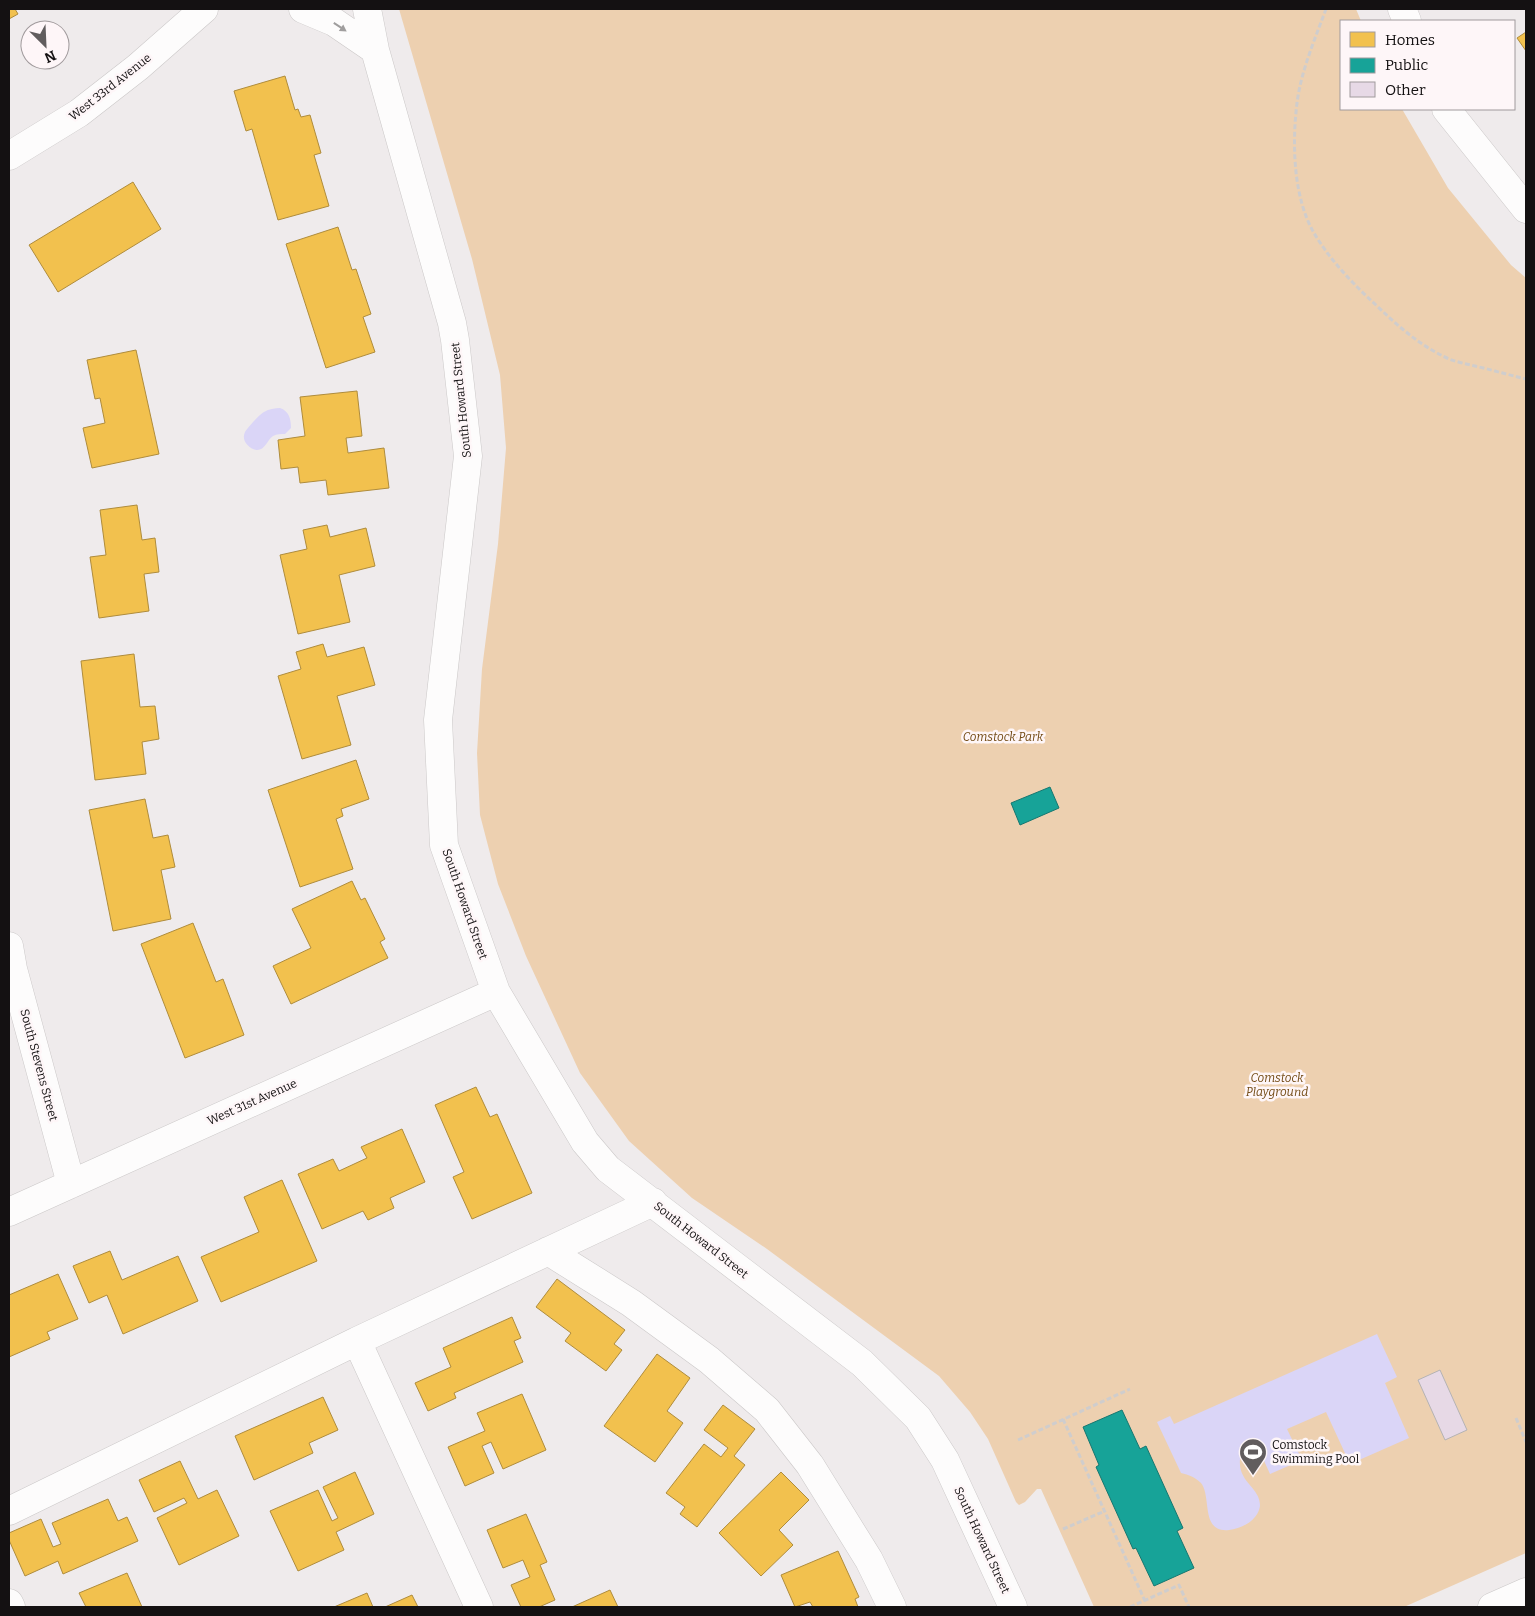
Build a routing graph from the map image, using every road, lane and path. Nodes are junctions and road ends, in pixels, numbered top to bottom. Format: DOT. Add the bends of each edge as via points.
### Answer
graph roads {
  1 [pos="204,9"];
  2 [pos="302,9"];
  3 [pos="366,9"];
  4 [pos="1326,9"];
  5 [pos="375,50"];
  6 [pos="1447,110"];
  7 [pos="9,156"];
  8 [pos="1526,209"];
  9 [pos="1526,379"];
  10 [pos="9,946"];
  11 [pos="496,992"];
  12 [pos="71,1184"];
  13 [pos="653,1202"];
  14 [pos="9,1212"];
  15 [pos="548,1252"];
  16 [pos="357,1341"];
  17 [pos="1130,1389"];
  18 [pos="1516,1418"];
  19 [pos="1063,1419"];
  20 [pos="1018,1440"];
  21 [pos="1526,1442"];
  22 [pos="9,1511"];
  23 [pos="1105,1511"];
  24 [pos="1063,1529"];
  25 [pos="1526,1592"];
  26 [pos="1145,1601"];
  27 [pos="9,1603"];
  28 [pos="11,1607"];
  29 [pos="479,1607"];
  30 [pos="892,1607"];
  31 [pos="1013,1607"];
  32 [pos="1130,1607"];
  33 [pos="1189,1607"];
  34 [pos="1492,1607"];
  1 -- 7 [label="street, West 33rd Avenue" via="79,113"];
  2 -- 5 [label="street, one-way" via="334,22"];
  3 -- 5 [label="street, South Howard Street"];
  4 -- 9 [label="path" via="1304,73 1297,101 1294,136 1302,201 1313,232 1361,292 1406,334 1451,360"];
  5 -- 11 [label="street, South Howard Street" via="455,340 468,456 438,720 444,844"];
  6 -- 8 [label="street"];
  10 -- 12 [label="street, South Stevens Street"];
  11 -- 12 [label="street, West 31st Avenue"];
  11 -- 13 [label="street, South Howard Street" via="585,1142 608,1169"];
  12 -- 14 [label="street, West 31st Avenue"];
  13 -- 15 [label="street"];
  13 -- 31 [label="street, South Howard Street" via="862,1363 918,1418 945,1460"];
  15 -- 16 [label="street"];
  15 -- 30 [label="street" via="631,1303 709,1360 767,1410 810,1465 869,1560"];
  16 -- 22 [label="street"];
  16 -- 29 [label="street"];
  17 -- 19 [label="path"];
  18 -- 21 [label="path"];
  19 -- 20 [label="path"];
  19 -- 23 [label="path"];
  23 -- 24 [label="path"];
  23 -- 26 [label="path"];
  25 -- 34 [label="street"];
  26 -- 32 [label="path"];
  26 -- 33 [label="path" via="1179,1585"];
  27 -- 28 [label="street"];
}
